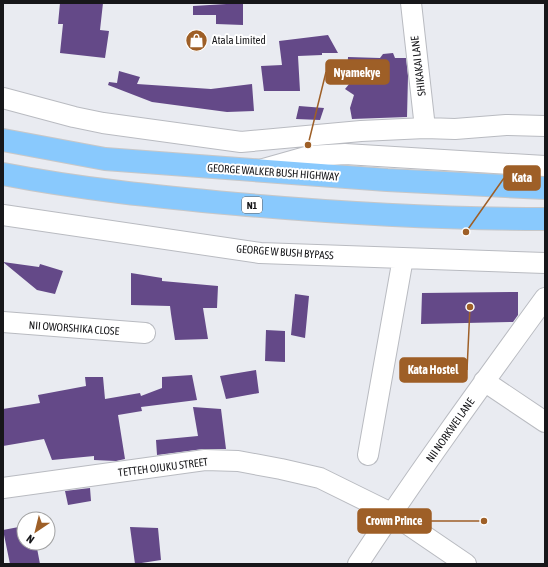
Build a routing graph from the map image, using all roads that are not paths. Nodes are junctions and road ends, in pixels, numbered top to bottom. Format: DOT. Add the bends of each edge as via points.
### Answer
graph roads {
  1 [pos="411,3"];
  2 [pos="3,98"];
  3 [pos="545,126"];
  4 [pos="425,128"];
  5 [pos="3,140"];
  6 [pos="241,142"];
  7 [pos="545,166"];
  8 [pos="237,169"];
  9 [pos="259,171"];
  10 [pos="6,176"];
  11 [pos="545,188"];
  12 [pos="3,215"];
  13 [pos="493,219"];
  14 [pos="545,219"];
  15 [pos="545,232"];
  16 [pos="403,258"];
  17 [pos="545,263"];
  18 [pos="545,298"];
  19 [pos="3,322"];
  20 [pos="145,333"];
  21 [pos="484,381"];
  22 [pos="545,422"];
  23 [pos="368,455"];
  24 [pos="3,488"];
  25 [pos="391,513"];
  26 [pos="358,564"];
  27 [pos="466,564"];
  1 -- 4 [label="street, SHIKAKAI LANE"];
  2 -- 6 [label="street" via="103,123"];
  3 -- 4 [label="street"];
  4 -- 6 [label="street"];
  5 -- 8 [label="highway, GEORGE WALKER BUSH HIGHWAY" via="105,159"];
  6 -- 8 [label="street"];
  7 -- 9 [label="street" via="345,154 309,156"];
  8 -- 9 [label="highway, GEORGE WALKER BUSH HIGHWAY"];
  9 -- 11 [label="highway, GEORGE WALKER BUSH HIGHWAY"];
  10 -- 13 [label="highway, N1" via="107,190 307,210"];
  12 -- 16 [label="street, GEORGE W BUSH BYPASS" via="260,253"];
  13 -- 14 [label="highway, N1"];
  13 -- 15 [label="highway"];
  16 -- 17 [label="street, GEORGE W BUSH BYPASS"];
  16 -- 23 [label="street"];
  18 -- 21 [label="street, NII NORKWEI LANE"];
  19 -- 20 [label="street, NII OWORSHIKA CLOSE"];
  21 -- 22 [label="street"];
  21 -- 25 [label="street, NII NORKWEI LANE"];
  24 -- 25 [label="street, TETTEH OJUKU STREET" via="205,460 238,461 320,478"];
  25 -- 26 [label="street, NII NORKWEI LANE"];
  25 -- 27 [label="street, TETTEH OJUKU STREET"];
}
